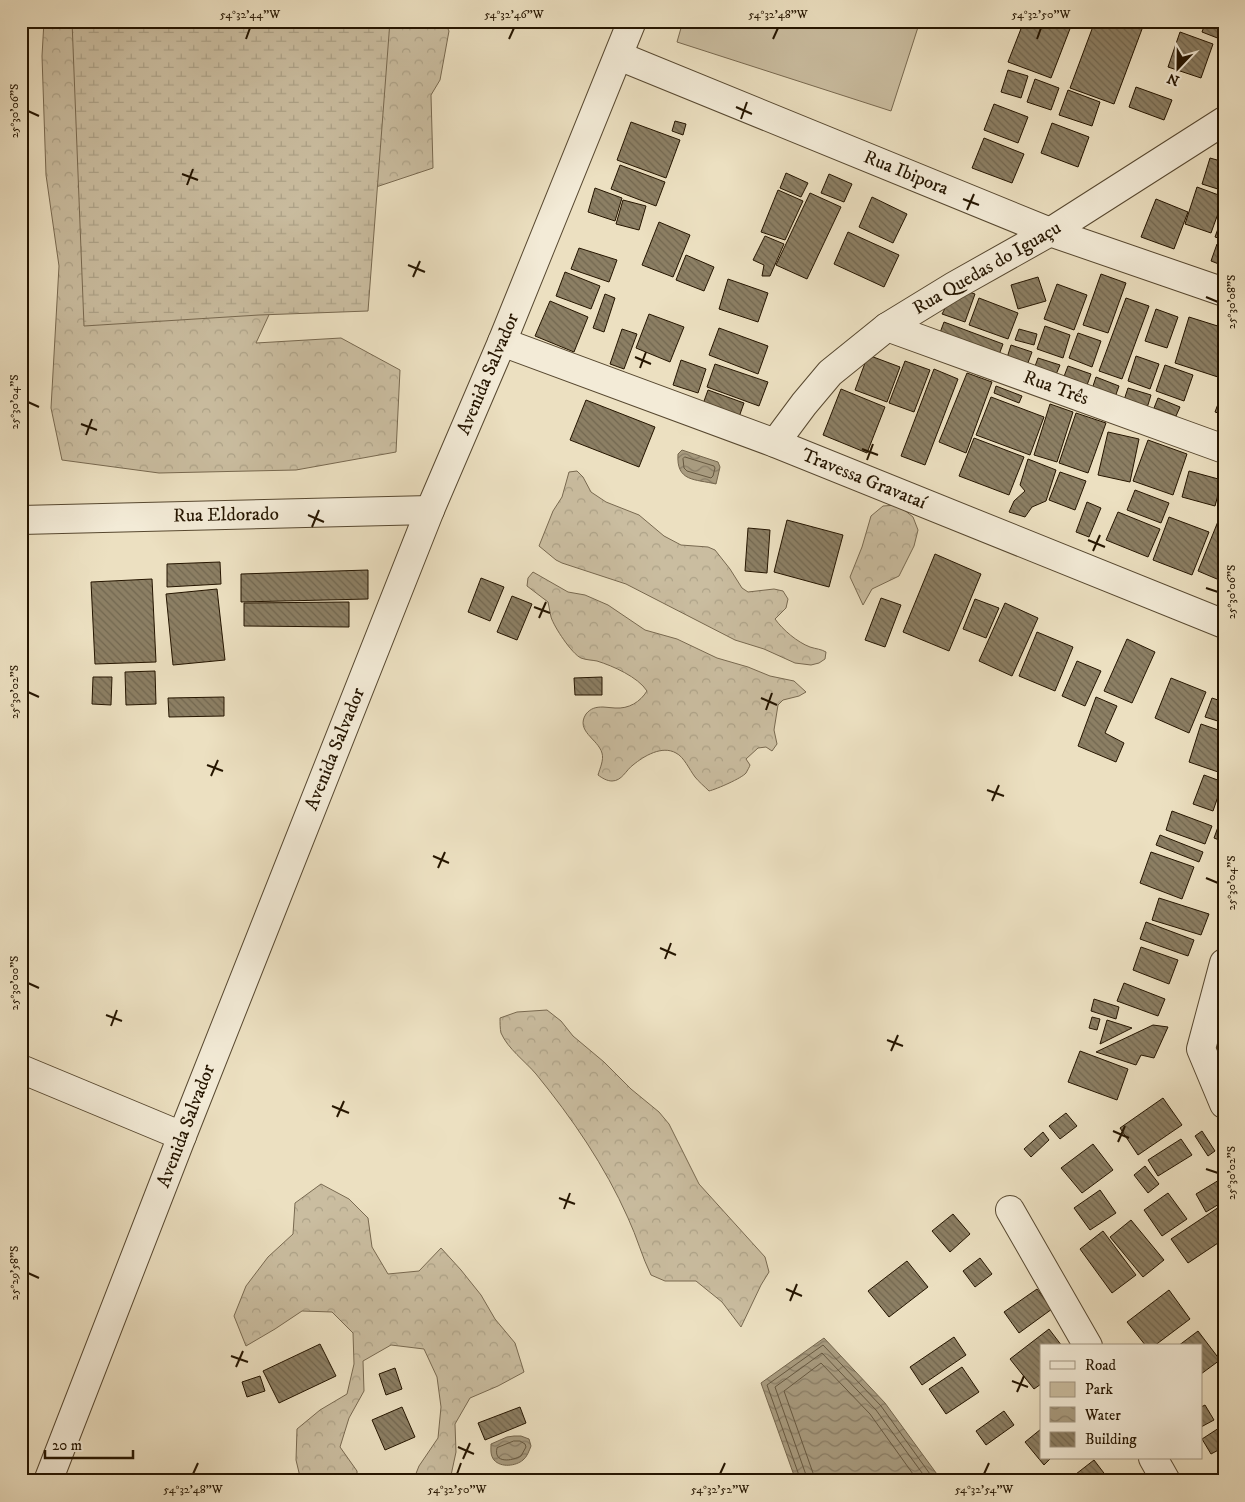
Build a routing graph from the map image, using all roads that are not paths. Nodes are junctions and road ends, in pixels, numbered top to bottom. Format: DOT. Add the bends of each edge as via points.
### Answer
graph roads {
  1 [pos="632,21"];
  2 [pos="619,56"];
  3 [pos="1224,121"];
  4 [pos="1050,232"];
  5 [pos="1224,292"];
  6 [pos="887,327"];
  7 [pos="502,342"];
  8 [pos="775,443"];
  9 [pos="1224,449"];
  10 [pos="430,510"];
  11 [pos="21,520"];
  12 [pos="1224,624"];
  13 [pos="1224,963"];
  14 [pos="21,1069"];
  15 [pos="1224,1104"];
  16 [pos="182,1136"];
  17 [pos="1010,1210"];
  18 [pos="1087,1344"];
  19 [pos="1154,1460"];
  20 [pos="48,1481"];
  21 [pos="1166,1481"];
  1 -- 2 [label="street, Avenida Salvador"];
  2 -- 4 [label="street, Rua Ibipora"];
  2 -- 7 [label="street, Avenida Salvador"];
  3 -- 4 [label="street, Rua Quedas do Iguaçu"];
  4 -- 5 [label="street, Rua Ibipora"];
  4 -- 6 [label="street, Rua Quedas do Iguaçu"];
  6 -- 8 [label="street, Rua Quedas do Iguaçu" via="830,373"];
  6 -- 9 [label="street, Rua Três"];
  7 -- 8 [label="street, Travessa Gravataí"];
  7 -- 10 [label="street, Avenida Salvador"];
  8 -- 12 [label="street, Travessa Gravataí"];
  10 -- 11 [label="street, Rua Eldorado"];
  10 -- 16 [label="street, Avenida Salvador"];
  13 -- 15 [label="street" via="1202,1049"];
  14 -- 16 [label="street"];
  16 -- 20 [label="street, Avenida Salvador"];
  17 -- 18 [label="street"];
  19 -- 21 [label="street"];
}
